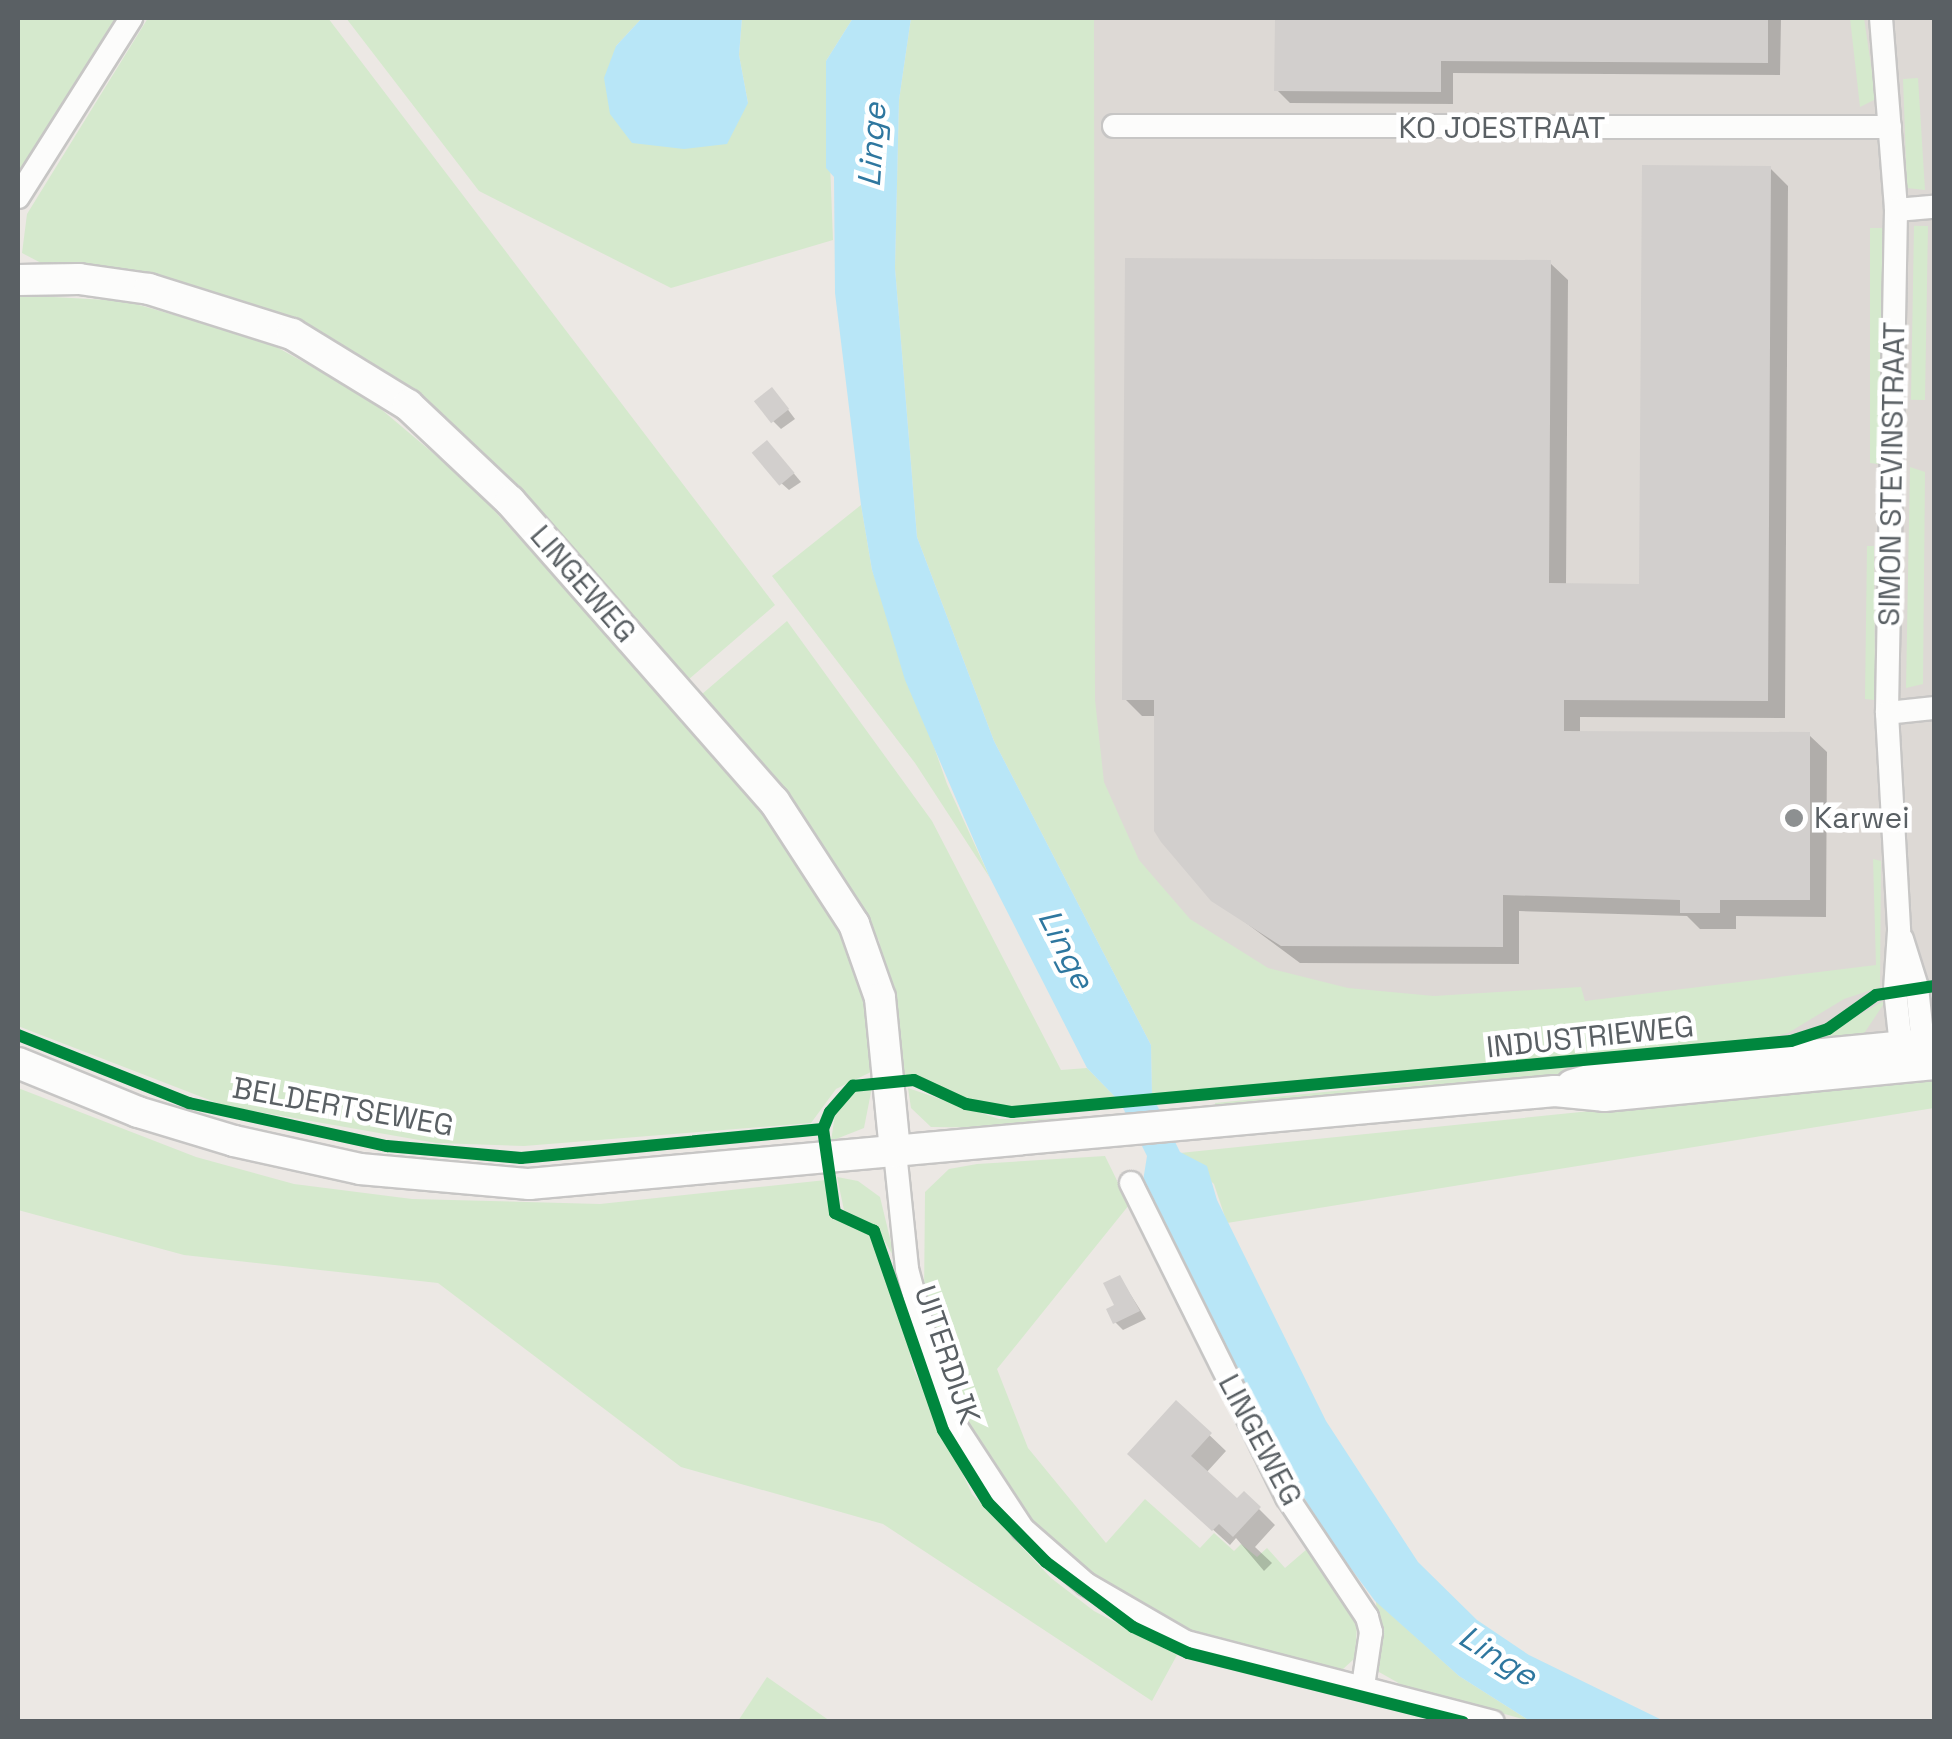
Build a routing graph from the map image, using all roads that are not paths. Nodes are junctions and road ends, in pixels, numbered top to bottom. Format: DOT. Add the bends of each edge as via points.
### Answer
graph roads {
  1 [pos="132,18"];
  2 [pos="1881,18"];
  3 [pos="1114,126"];
  4 [pos="1890,127"];
  5 [pos="18,197"];
  6 [pos="1934,207"];
  7 [pos="1896,210"];
  8 [pos="18,280"];
  9 [pos="1934,708"];
  10 [pos="1886,713"];
  11 [pos="1922,1052"];
  12 [pos="18,1063"];
  13 [pos="895,1152"];
  14 [pos="1130,1183"];
  15 [pos="1363,1686"];
  16 [pos="1493,1722"];
  1 -- 5 [label="street"];
  2 -- 4 [label="street, SIMON STEVINSTRAAT"];
  3 -- 4 [label="street, KO JOESTRAAT"];
  4 -- 7 [label="street, SIMON STEVINSTRAAT"];
  6 -- 7 [label="street"];
  7 -- 10 [label="street, SIMON STEVINSTRAAT"];
  8 -- 13 [label="main road, LINGEWEG" via="149,288 292,334 397,396 510,501 774,801 854,924 880,998"];
  9 -- 10 [label="street"];
  10 -- 11 [label="street, SIMON STEVINSTRAAT" via="1898,931 1912,963"];
  11 -- 13 [label="main road, INDUSTRIEWEG" via="1604,1096 1555,1091"];
  12 -- 13 [label="main road, BELDERTSEWEG" via="138,1112 234,1141 435,1179 529,1184"];
  13 -- 15 [label="street, UITERDIJK" via="907,1270 945,1410 1023,1529 1086,1584 1186,1642"];
  14 -- 15 [label="street, LINGEWEG" via="1287,1496 1367,1617"];
  15 -- 16 [label="street, UITERDIJK"];
}
